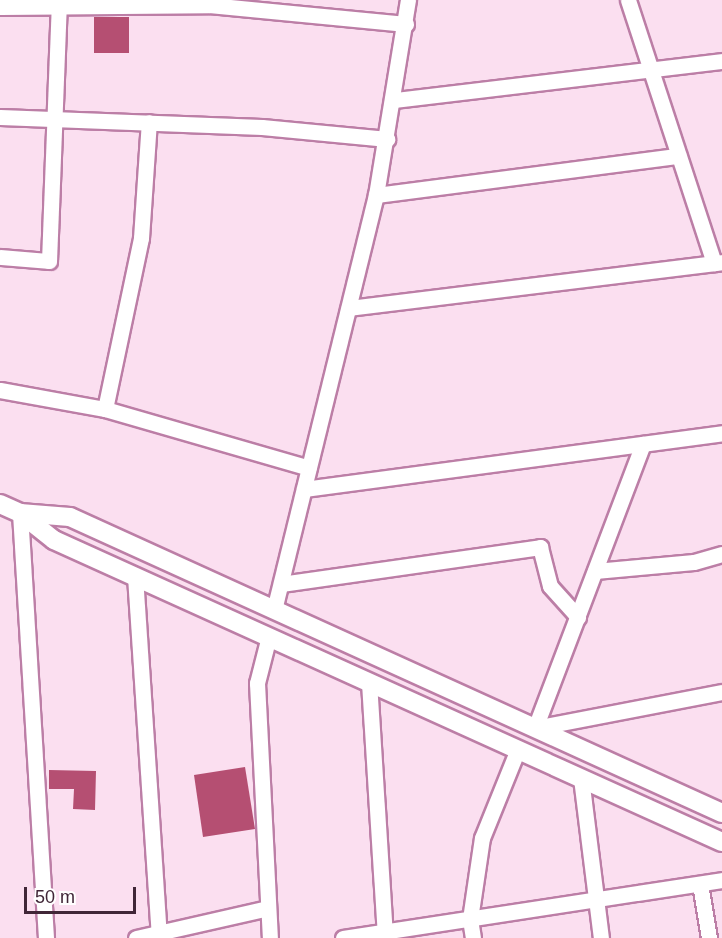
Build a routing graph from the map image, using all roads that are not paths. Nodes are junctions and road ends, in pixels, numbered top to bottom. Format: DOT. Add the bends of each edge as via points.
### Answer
graph roads {
  1 [pos="408,0"];
  2 [pos="628,0"];
  3 [pos="59,4"];
  4 [pos="0,6"];
  5 [pos="406,24"];
  6 [pos="722,61"];
  7 [pos="649,71"];
  8 [pos="395,100"];
  9 [pos="0,117"];
  10 [pos="54,119"];
  11 [pos="149,122"];
  12 [pos="387,139"];
  13 [pos="678,156"];
  14 [pos="376,195"];
  15 [pos="0,257"];
  16 [pos="718,262"];
  17 [pos="348,308"];
  18 [pos="0,390"];
  19 [pos="105,409"];
  20 [pos="722,433"];
  21 [pos="643,444"];
  22 [pos="309,468"];
  23 [pos="304,489"];
  24 [pos="0,504"];
  25 [pos="20,513"];
  26 [pos="722,554"];
  27 [pos="595,570"];
  28 [pos="135,576"];
  29 [pos="281,584"];
  30 [pos="274,610"];
  31 [pos="578,617"];
  32 [pos="268,636"];
  33 [pos="369,682"];
  34 [pos="722,693"];
  35 [pos="535,728"];
  36 [pos="518,749"];
  37 [pos="580,778"];
  38 [pos="722,813"];
  39 [pos="722,842"];
  40 [pos="722,880"];
  41 [pos="700,884"];
  42 [pos="594,900"];
  43 [pos="268,908"];
  44 [pos="470,919"];
  45 [pos="159,935"];
  46 [pos="385,935"];
  47 [pos="46,938"];
  48 [pos="136,938"];
  49 [pos="270,938"];
  50 [pos="343,938"];
  51 [pos="473,938"];
  52 [pos="601,938"];
  53 [pos="709,938"];
  1 -- 5 [label="street"];
  2 -- 7 [label="street"];
  3 -- 4 [label="street"];
  3 -- 5 [label="street" via="209,5"];
  3 -- 10 [label="street"];
  5 -- 8 [label="street"];
  6 -- 7 [label="street"];
  7 -- 8 [label="street"];
  7 -- 13 [label="street"];
  8 -- 12 [label="street"];
  9 -- 10 [label="street"];
  10 -- 11 [label="street"];
  10 -- 15 [label="street" via="49,261"];
  11 -- 12 [label="street" via="262,127"];
  11 -- 19 [label="street" via="141,238"];
  12 -- 14 [label="street"];
  13 -- 14 [label="street"];
  13 -- 16 [label="street"];
  14 -- 17 [label="street"];
  16 -- 17 [label="street"];
  17 -- 22 [label="street"];
  18 -- 19 [label="street"];
  19 -- 22 [label="street"];
  20 -- 21 [label="street"];
  21 -- 23 [label="street"];
  21 -- 27 [label="street"];
  22 -- 23 [label="street"];
  23 -- 29 [label="street"];
  24 -- 25 [label="main road"];
  25 -- 28 [label="main road" via="54,540"];
  25 -- 30 [label="main road" via="70,518"];
  25 -- 47 [label="street"];
  26 -- 27 [label="street" via="693,562"];
  27 -- 31 [label="street"];
  28 -- 32 [label="main road"];
  28 -- 45 [label="street"];
  29 -- 30 [label="street"];
  29 -- 31 [label="street" via="540,547 550,586"];
  30 -- 35 [label="main road"];
  31 -- 35 [label="street"];
  32 -- 33 [label="main road"];
  32 -- 43 [label="street" via="257,683"];
  33 -- 36 [label="main road"];
  33 -- 46 [label="street"];
  34 -- 35 [label="street"];
  35 -- 38 [label="main road"];
  36 -- 37 [label="main road"];
  36 -- 44 [label="street" via="482,838"];
  37 -- 39 [label="main road"];
  37 -- 42 [label="street"];
  40 -- 41 [label="street"];
  41 -- 42 [label="street"];
  41 -- 53 [label="street"];
  42 -- 44 [label="street"];
  42 -- 52 [label="street"];
  43 -- 45 [label="street"];
  43 -- 49 [label="street"];
  44 -- 46 [label="street"];
  44 -- 51 [label="street"];
  45 -- 48 [label="street"];
  46 -- 50 [label="street"];
}
